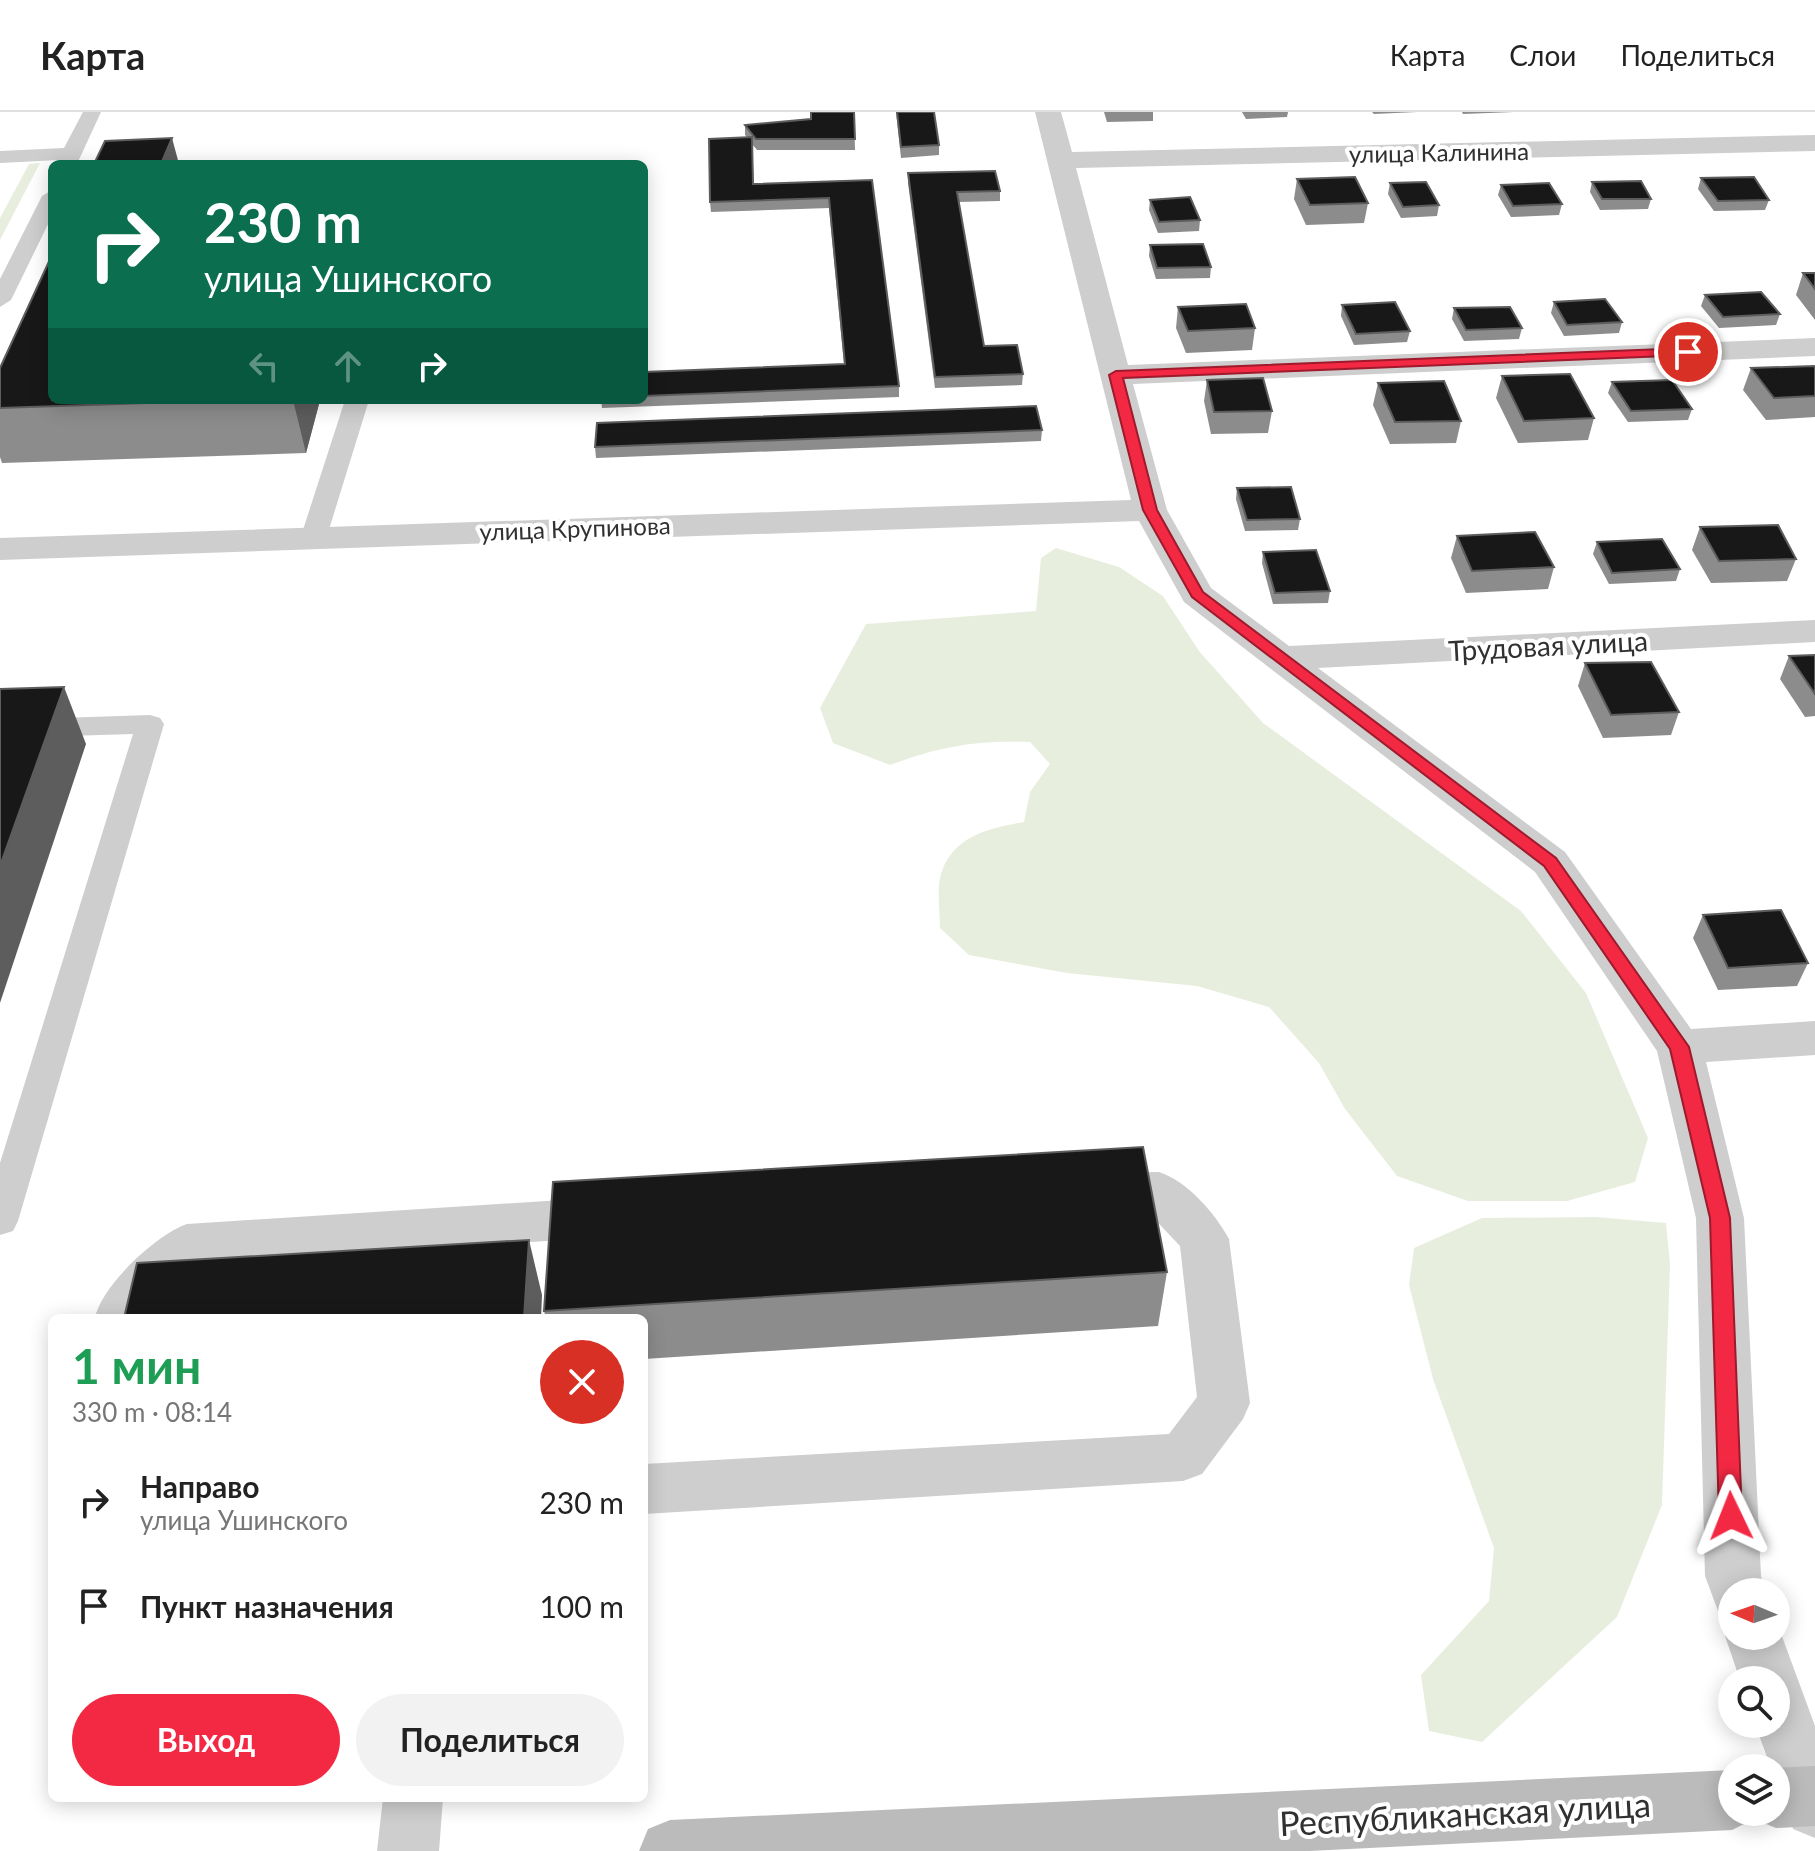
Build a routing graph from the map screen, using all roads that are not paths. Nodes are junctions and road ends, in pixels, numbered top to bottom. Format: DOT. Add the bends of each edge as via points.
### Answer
graph roads {
  1 [pos="92,112"];
  2 [pos="1048,112"];
  3 [pos="1815,143"];
  4 [pos="0,157"];
  5 [pos="69,159"];
  6 [pos="1062,160"];
  7 [pos="48,204"];
  8 [pos="0,300"];
  9 [pos="1815,347"];
  10 [pos="1116,375"];
  11 [pos="356,404"];
  12 [pos="1150,510"];
  13 [pos="314,536"];
  14 [pos="0,549"];
  15 [pos="1815,631"];
  16 [pos="1281,658"];
  17 [pos="0,729"];
  18 [pos="1815,1038"];
  19 [pos="1679,1047"];
  20 [pos="1047,1193"];
  21 [pos="649,1214"];
  22 [pos="0,1221"];
  23 [pos="121,1314"];
  24 [pos="648,1489"];
  25 [pos="1734,1578"];
  26 [pos="1786,1738"];
  27 [pos="1804,1800"];
  28 [pos="1718,1801"];
  29 [pos="413,1802"];
  30 [pos="408,1851"];
  31 [pos="670,1851"];
  1 -- 5 [label="lane"];
  2 -- 6 [label="street"];
  3 -- 6 [label="street, улица Калинина"];
  4 -- 5 [label="lane"];
  6 -- 10 [label="street"];
  7 -- 8 [label="lane"];
  9 -- 10 [label="street"];
  10 -- 12 [label="street"];
  11 -- 13 [label="lane"];
  12 -- 13 [label="street, улица Крупинова"];
  12 -- 16 [label="street" via="1197,594"];
  13 -- 14 [label="street, улица Крупинова"];
  15 -- 16 [label="street, Трудовая улица"];
  16 -- 19 [label="street" via="1550,862"];
  17 -- 22 [label="lane" via="150,724"];
  18 -- 19 [label="street"];
  19 -- 25 [label="street" via="1720,1218"];
  20 -- 24 [label="street" via="1159,1191 1204,1239 1224,1403 1183,1457"];
  21 -- 23 [label="street" via="187,1244"];
  26 -- 27 [label="street"];
  28 -- 31 [label="street, Республиканская улица"];
  29 -- 30 [label="street"];
}
